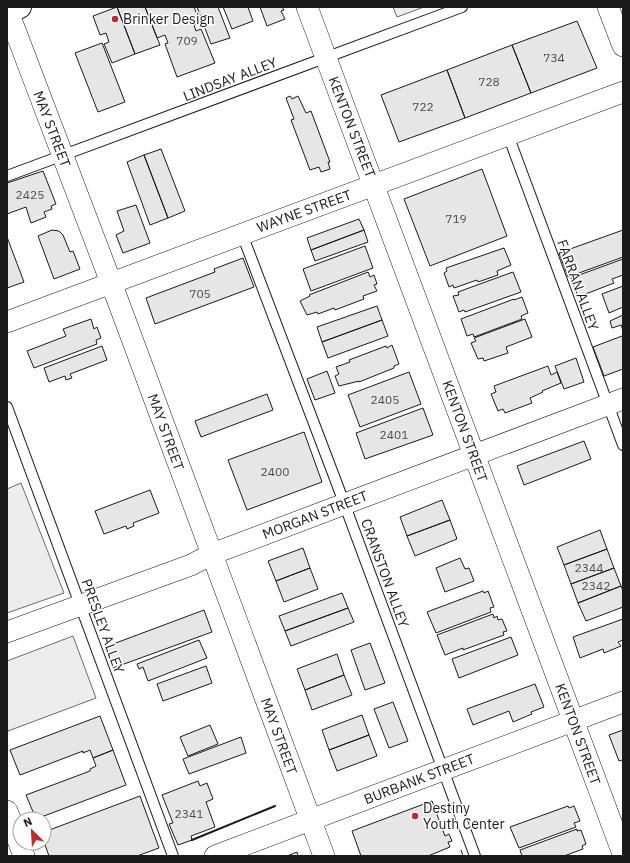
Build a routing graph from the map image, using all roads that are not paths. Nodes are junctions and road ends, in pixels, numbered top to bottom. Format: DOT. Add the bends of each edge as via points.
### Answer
graph roads {
  1 [pos="307,7"];
  2 [pos="462,7"];
  3 [pos="608,7"];
  4 [pos="10,10"];
  5 [pos="623,46"];
  6 [pos="326,58"];
  7 [pos="623,92"];
  8 [pos="508,135"];
  9 [pos="62,156"];
  10 [pos="7,176"];
  11 [pos="374,185"];
  12 [pos="242,234"];
  13 [pos="111,283"];
  14 [pos="7,322"];
  15 [pos="615,401"];
  16 [pos="7,407"];
  17 [pos="623,445"];
  18 [pos="474,455"];
  19 [pos="344,504"];
  20 [pos="212,554"];
  21 [pos="80,605"];
  22 [pos="7,632"];
  23 [pos="623,702"];
  24 [pos="573,721"];
  25 [pos="442,770"];
  26 [pos="7,811"];
  27 [pos="310,820"];
  28 [pos="623,854"];
  29 [pos="24,856"];
  30 [pos="173,856"];
  31 [pos="215,856"];
  32 [pos="324,856"];
  33 [pos="475,856"];
  1 -- 6 [label="street, KENTON STREET"];
  2 -- 6 [label="lane, LINDSAY ALLEY"];
  3 -- 5 [label="street"];
  4 -- 9 [label="street, MAY STREET"];
  6 -- 9 [label="lane, LINDSAY ALLEY"];
  6 -- 11 [label="street, KENTON STREET"];
  7 -- 8 [label="street, WAYNE STREET"];
  8 -- 11 [label="street, WAYNE STREET"];
  8 -- 15 [label="lane, FARRAN ALLEY"];
  9 -- 10 [label="lane, LINDSAY ALLEY"];
  9 -- 13 [label="street, MAY STREET"];
  11 -- 12 [label="street, WAYNE STREET"];
  11 -- 18 [label="street, KENTON STREET"];
  12 -- 13 [label="street, WAYNE STREET"];
  12 -- 19 [label="lane, CRANSTON ALLEY"];
  13 -- 14 [label="street, WAYNE STREET"];
  13 -- 20 [label="street, MAY STREET"];
  15 -- 17 [label="lane, FARRAN ALLEY"];
  15 -- 18 [label="street, MORGAN STREET"];
  16 -- 21 [label="lane, PRESLEY ALLEY"];
  18 -- 19 [label="street, MORGAN STREET"];
  18 -- 24 [label="street, KENTON STREET"];
  19 -- 20 [label="street, MORGAN STREET"];
  19 -- 25 [label="lane, CRANSTON ALLEY"];
  20 -- 21 [label="street, MORGAN STREET" via="191,565"];
  20 -- 27 [label="street, MAY STREET"];
  21 -- 22 [label="street, MORGAN STREET"];
  21 -- 30 [label="lane, PRESLEY ALLEY"];
  23 -- 24 [label="street, BURBANK STREET"];
  24 -- 25 [label="street, BURBANK STREET"];
  24 -- 28 [label="street, KENTON STREET"];
  25 -- 27 [label="street, BURBANK STREET"];
  25 -- 33 [label="lane, CRANSTON ALLEY"];
  26 -- 29 [label="street"];
  27 -- 31 [label="street, BURBANK STREET"];
  27 -- 32 [label="street, MAY STREET"];
}
